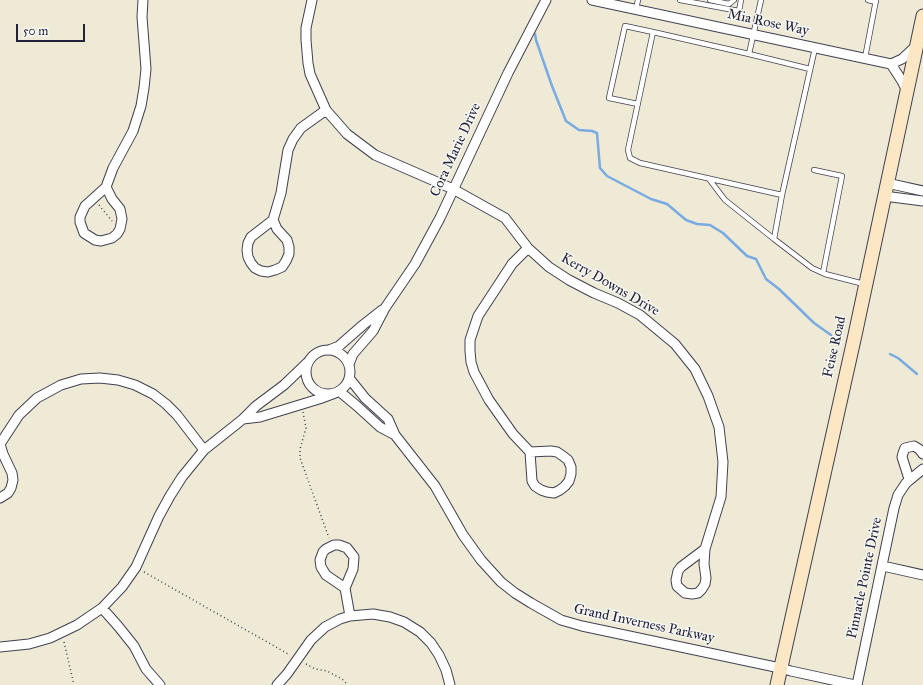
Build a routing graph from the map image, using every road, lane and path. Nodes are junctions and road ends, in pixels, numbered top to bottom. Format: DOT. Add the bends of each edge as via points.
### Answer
graph roads {
  1 [pos="143,0"];
  2 [pos="312,0"];
  3 [pos="546,0"];
  4 [pos="592,0"];
  5 [pos="638,0"];
  6 [pos="680,0"];
  7 [pos="710,0"];
  8 [pos="734,0"];
  9 [pos="741,0"];
  10 [pos="761,0"];
  11 [pos="868,0"];
  12 [pos="876,1"];
  13 [pos="636,9"];
  14 [pos="923,16"];
  15 [pos="653,32"];
  16 [pos="753,34"];
  17 [pos="916,46"];
  18 [pos="815,48"];
  19 [pos="749,54"];
  20 [pos="865,58"];
  21 [pos="891,64"];
  22 [pos="810,69"];
  23 [pos="907,91"];
  24 [pos="638,104"];
  25 [pos="326,110"];
  26 [pos="814,170"];
  27 [pos="709,179"];
  28 [pos="887,183"];
  29 [pos="106,187"];
  30 [pos="454,189"];
  31 [pos="923,191"];
  32 [pos="782,195"];
  33 [pos="884,196"];
  34 [pos="94,198"];
  35 [pos="923,201"];
  36 [pos="273,220"];
  37 [pos="119,230"];
  38 [pos="774,239"];
  39 [pos="528,248"];
  40 [pos="823,273"];
  41 [pos="866,284"];
  42 [pos="385,308"];
  43 [pos="329,350"];
  44 [pos="309,361"];
  45 [pos="349,364"];
  46 [pos="350,378"];
  47 [pos="337,392"];
  48 [pos="302,409"];
  49 [pos="243,419"];
  50 [pos="395,435"];
  51 [pos="0,444"];
  52 [pos="204,450"];
  53 [pos="530,452"];
  54 [pos="923,454"];
  55 [pos="923,469"];
  56 [pos="909,480"];
  57 [pos="0,498"];
  58 [pos="329,540"];
  59 [pos="705,550"];
  60 [pos="882,566"];
  61 [pos="142,570"];
  62 [pos="923,575"];
  63 [pos="345,588"];
  64 [pos="102,608"];
  65 [pos="350,616"];
  66 [pos="63,639"];
  67 [pos="0,647"];
  68 [pos="292,656"];
  69 [pos="302,662"];
  70 [pos="780,668"];
  71 [pos="74,685"];
  72 [pos="160,685"];
  73 [pos="277,685"];
  74 [pos="348,685"];
  75 [pos="450,685"];
  76 [pos="776,685"];
  77 [pos="856,685"];
  1 -- 29 [label="street" via="146,69 141,106 133,131"];
  2 -- 25 [label="street, Kerry Downs Drive" via="306,28 308,63"];
  3 -- 30 [label="street, Cora Marie Drive" via="508,73"];
  4 -- 13 [label="street, Mia Rose Way"];
  5 -- 13 [label="lane"];
  6 -- 9 [label="lane" via="738,11"];
  7 -- 8 [label="lane" via="729,4"];
  10 -- 16 [label="lane"];
  11 -- 12 [label="lane"];
  12 -- 20 [label="lane"];
  13 -- 16 [label="street, Mia Rose Way"];
  14 -- 17 [label="street, Feise Road"];
  15 -- 19 [label="lane"];
  15 -- 24 [label="lane"];
  15 -- 24 [label="lane" via="624,26 609,98"];
  16 -- 18 [label="street, Mia Rose Way"];
  16 -- 19 [label="lane"];
  17 -- 21 [label="street" via="902,59"];
  17 -- 23 [label="street, Feise Road"];
  18 -- 20 [label="street, Mia Rose Way"];
  18 -- 22 [label="lane"];
  19 -- 22 [label="lane"];
  20 -- 21 [label="street, Mia Rose Way"];
  21 -- 23 [label="street"];
  22 -- 32 [label="lane"];
  23 -- 28 [label="street, Feise Road"];
  24 -- 27 [label="lane" via="628,150 630,158 640,163"];
  25 -- 30 [label="street, Kerry Downs Drive" via="347,134 374,155"];
  25 -- 36 [label="street" via="301,128 293,139 288,150 281,193"];
  26 -- 40 [label="lane" via="842,176"];
  27 -- 32 [label="lane"];
  27 -- 38 [label="lane" via="725,200"];
  28 -- 31 [label="street"];
  28 -- 33 [label="street, Feise Road"];
  29 -- 34 [label="street"];
  29 -- 37 [label="street" via="122,214"];
  30 -- 39 [label="street, Kerry Downs Drive" via="505,218"];
  30 -- 42 [label="street, Cora Marie Drive" via="415,264"];
  32 -- 38 [label="lane"];
  33 -- 35 [label="street"];
  33 -- 41 [label="street, Feise Road"];
  34 -- 37 [label="path"];
  34 -- 37 [label="street" via="85,206 80,216 84,233 101,241 112,238"];
  36 -- 36 [label="street" via="248,243 248,257 255,268 261,271 268,272 282,267 289,254 286,240"];
  38 -- 40 [label="lane" via="812,268"];
  39 -- 53 [label="street" via="512,264 478,316 470,340 470,351 474,372 489,400 513,434"];
  39 -- 59 [label="street, Kerry Downs Drive" via="549,267 569,280 640,316 675,344 695,369 719,427 723,462 721,497"];
  40 -- 41 [label="lane"];
  41 -- 70 [label="street, Feise Road"];
  42 -- 43 [label="street, Cora Marie Drive" via="339,346"];
  42 -- 45 [label="street, Cora Marie Drive" via="373,331 353,354"];
  43 -- 44 [label="street" via="317,352"];
  43 -- 45 [label="street" via="345,357"];
  44 -- 47 [label="street" via="306,374 311,386 322,393"];
  44 -- 49 [label="street"];
  45 -- 46 [label="street"];
  46 -- 47 [label="street" via="346,386"];
  46 -- 50 [label="street, Grand Inverness Parkway" via="365,398 388,419"];
  47 -- 49 [label="street" via="260,417"];
  47 -- 50 [label="street, Grand Inverness Parkway" via="380,427"];
  48 -- 58 [label="path" via="306,428 299,452 300,458"];
  49 -- 52 [label="street"];
  50 -- 70 [label="street, Grand Inverness Parkway" via="435,486 463,535 481,560 501,582 531,603 561,620 582,626"];
  51 -- 52 [label="street" via="19,414 37,398 61,385 80,379 100,378 135,384 153,394 177,415"];
  51 -- 57 [label="street" via="13,480 8,493"];
  52 -- 64 [label="street" via="170,496 136,567"];
  53 -- 53 [label="street" via="530,474 535,486 554,493 565,486 571,474 568,460 557,452"];
  54 -- 56 [label="street" via="914,446 905,448 902,457"];
  55 -- 56 [label="street, Pinnacle Pointe Drive"];
  56 -- 60 [label="street, Pinnacle Pointe Drive" via="898,495"];
  59 -- 59 [label="street, Kerry Downs Drive" via="706,584 698,593 685,593 676,580 678,571"];
  60 -- 62 [label="street"];
  60 -- 77 [label="street, Pinnacle Pointe Drive"];
  61 -- 68 [label="path"];
  63 -- 63 [label="street" via="326,575 321,567 321,556 330,546 343,546 351,551 354,558 353,569"];
  63 -- 65 [label="street"];
  64 -- 67 [label="street" via="77,625 50,638 29,644"];
  64 -- 72 [label="street" via="134,646 146,669"];
  65 -- 73 [label="street" via="325,627"];
  65 -- 75 [label="street" via="373,614 390,617 420,632 438,655"];
  66 -- 71 [label="path"];
  69 -- 74 [label="path" via="342,679"];
  70 -- 76 [label="street, Feise Road"];
  70 -- 77 [label="street, Grand Inverness Parkway"];
}
